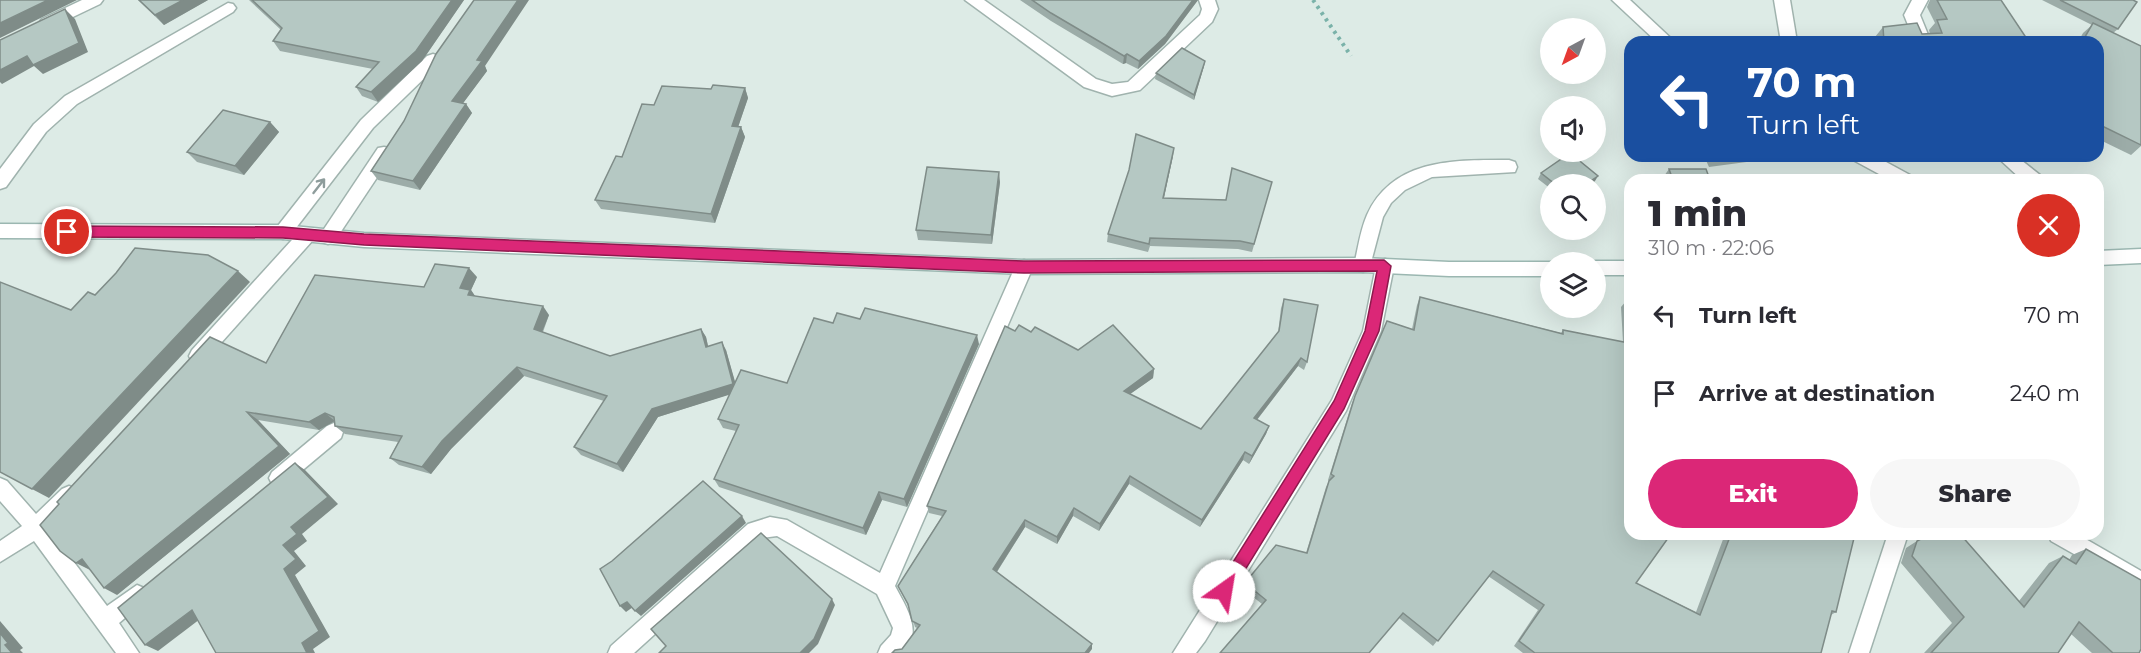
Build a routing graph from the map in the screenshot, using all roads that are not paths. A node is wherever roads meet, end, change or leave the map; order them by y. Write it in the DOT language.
graph roads {
  1 [pos="95,0"];
  2 [pos="973,0"];
  3 [pos="1207,0"];
  4 [pos="1620,0"];
  5 [pos="1782,0"];
  6 [pos="1920,0"];
  7 [pos="228,8"];
  8 [pos="32,31"];
  9 [pos="1660,36"];
  10 [pos="1788,36"];
  11 [pos="1921,36"];
  12 [pos="413,103"];
  13 [pos="391,143"];
  14 [pos="1872,162"];
  15 [pos="2012,162"];
  16 [pos="1509,167"];
  17 [pos="1893,174"];
  18 [pos="2026,174"];
  19 [pos="0,182"];
  20 [pos="0,231"];
  21 [pos="283,232"];
  22 [pos="307,235"];
  23 [pos="328,237"];
  24 [pos="2141,256"];
  25 [pos="2104,258"];
  26 [pos="1363,266"];
  27 [pos="1384,266"];
  28 [pos="1024,267"];
  29 [pos="1540,268"];
  30 [pos="1606,268"];
  31 [pos="1624,268"];
  32 [pos="183,373"];
  33 [pos="334,432"];
  34 [pos="0,486"];
  35 [pos="78,486"];
  36 [pos="261,492"];
  37 [pos="36,528"];
  38 [pos="1896,540"];
  39 [pos="2068,540"];
  40 [pos="0,552"];
  41 [pos="2141,582"];
  42 [pos="152,583"];
  43 [pos="884,586"];
  44 [pos="106,620"];
  45 [pos="129,653"];
  46 [pos="618,653"];
  47 [pos="888,653"];
  48 [pos="1183,653"];
  49 [pos="1859,653"];
  1 -- 8 [label="street"];
  2 -- 3 [label="street"];
  4 -- 9 [label="street"];
  5 -- 10 [label="street"];
  6 -- 11 [label="street"];
  7 -- 19 [label="street"];
  21 -- 12 [label="street, one-way"];
  13 -- 23 [label="street"];
  14 -- 17 [label="street"];
  15 -- 18 [label="street"];
  16 -- 26 [label="street"];
  20 -- 21 [label="street"];
  21 -- 22 [label="street"];
  22 -- 23 [label="street"];
  22 -- 32 [label="street"];
  23 -- 28 [label="street"];
  24 -- 25 [label="street"];
  26 -- 27 [label="street"];
  26 -- 28 [label="street"];
  27 -- 29 [label="street"];
  27 -- 48 [label="street"];
  28 -- 43 [label="street"];
  30 -- 31 [label="street"];
  33 -- 36 [label="street"];
  34 -- 37 [label="street"];
  35 -- 37 [label="street"];
  37 -- 40 [label="street"];
  37 -- 44 [label="street"];
  38 -- 49 [label="street"];
  39 -- 41 [label="street"];
  42 -- 44 [label="street"];
  43 -- 46 [label="street"];
  43 -- 47 [label="street"];
  44 -- 45 [label="street"];
}
